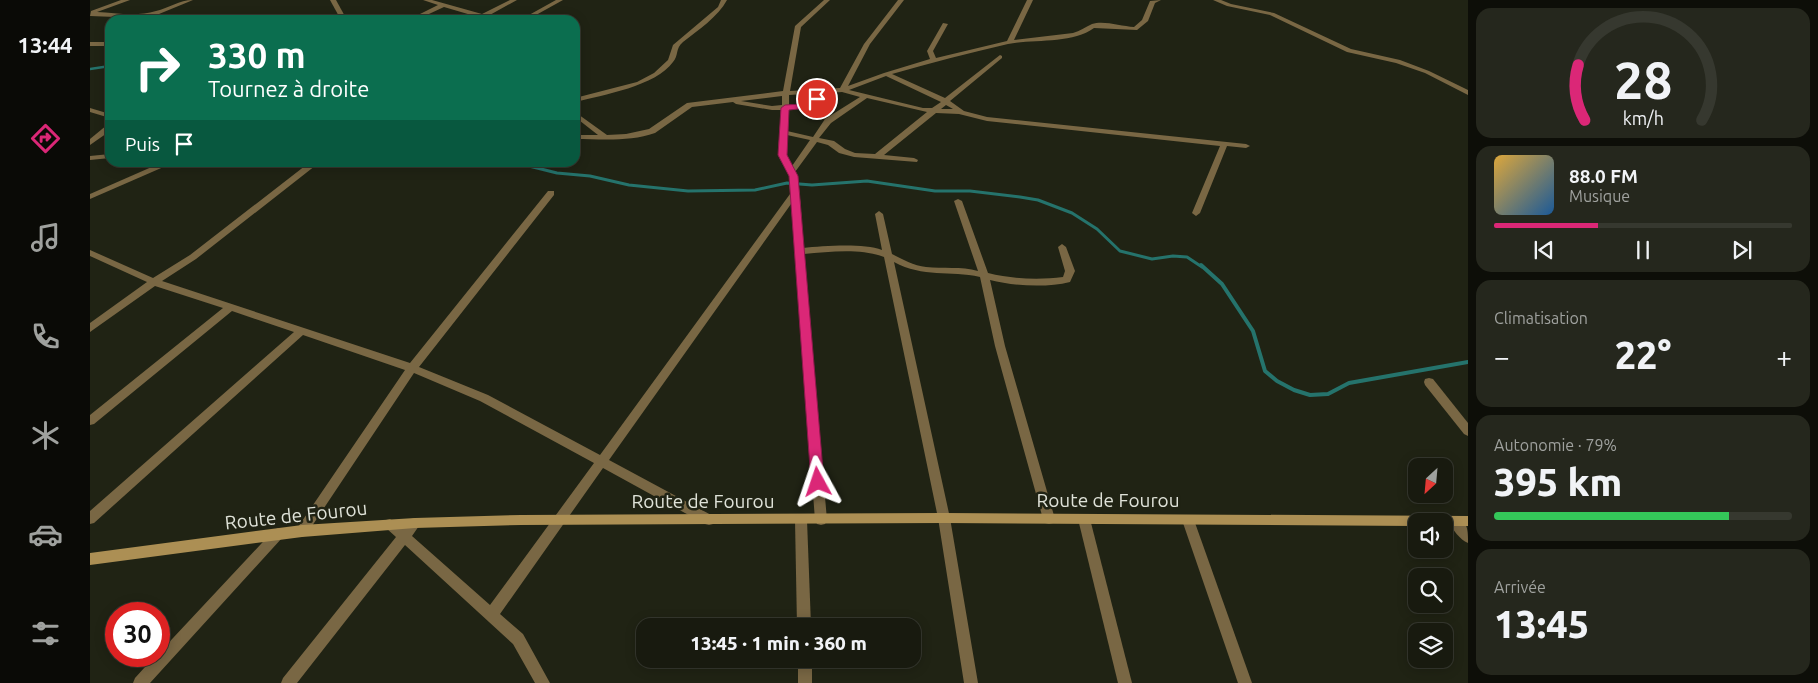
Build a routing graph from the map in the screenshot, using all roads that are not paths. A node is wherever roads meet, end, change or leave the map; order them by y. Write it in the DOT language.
graph roads {
  1 [pos="127,0"];
  2 [pos="190,0"];
  3 [pos="333,0"];
  4 [pos="426,0"];
  5 [pos="514,0"];
  6 [pos="560,0"];
  7 [pos="724,0"];
  8 [pos="827,0"];
  9 [pos="901,0"];
  10 [pos="1030,0"];
  11 [pos="1158,0"];
  12 [pos="1216,0"];
  13 [pos="442,5"];
  14 [pos="90,14"];
  15 [pos="116,15"];
  16 [pos="146,15"];
  17 [pos="341,15"];
  18 [pos="421,15"];
  19 [pos="479,15"];
  20 [pos="485,15"];
  21 [pos="532,15"];
  22 [pos="946,24"];
  23 [pos="1010,42"];
  24 [pos="90,44"];
  25 [pos="105,44"];
  26 [pos="1000,57"];
  27 [pos="934,60"];
  28 [pos="886,74"];
  29 [pos="842,90"];
  30 [pos="827,91"];
  31 [pos="786,93"];
  32 [pos="1468,93"];
  33 [pos="866,96"];
  34 [pos="580,99"];
  35 [pos="729,100"];
  36 [pos="947,102"];
  37 [pos="785,108"];
  38 [pos="90,110"];
  39 [pos="936,110"];
  40 [pos="962,113"];
  41 [pos="105,114"];
  42 [pos="580,118"];
  43 [pos="105,131"];
  44 [pos="784,132"];
  45 [pos="580,137"];
  46 [pos="605,137"];
  47 [pos="815,138"];
  48 [pos="90,143"];
  49 [pos="1224,144"];
  50 [pos="1246,146"];
  51 [pos="105,156"];
  52 [pos="877,157"];
  53 [pos="90,158"];
  54 [pos="914,160"];
  55 [pos="159,167"];
  56 [pos="310,167"];
  57 [pos="793,183"];
  58 [pos="551,193"];
  59 [pos="90,197"];
  60 [pos="958,201"];
  61 [pos="1196,213"];
  62 [pos="879,214"];
  63 [pos="1062,247"];
  64 [pos="799,251"];
  65 [pos="90,253"];
  66 [pos="887,255"];
  67 [pos="984,275"];
  68 [pos="154,282"];
  69 [pos="231,308"];
  70 [pos="90,328"];
  71 [pos="302,331"];
  72 [pos="412,368"];
  73 [pos="1429,382"];
  74 [pos="90,421"];
  75 [pos="1468,431"];
  76 [pos="601,462"];
  77 [pos="944,518"];
  78 [pos="90,519"];
  79 [pos="1049,519"];
  80 [pos="1084,519"];
  81 [pos="560,520"];
  82 [pos="709,520"];
  83 [pos="801,520"];
  84 [pos="821,520"];
  85 [pos="1188,520"];
  86 [pos="1462,521"];
  87 [pos="415,523"];
  88 [pos="390,524"];
  89 [pos="302,531"];
  90 [pos="278,534"];
  91 [pos="404,537"];
  92 [pos="1468,537"];
  93 [pos="90,559"];
  94 [pos="491,615"];
  95 [pos="804,618"];
  96 [pos="805,668"];
  97 [pos="140,683"];
  98 [pos="288,683"];
  99 [pos="543,683"];
  100 [pos="805,683"];
  101 [pos="971,683"];
  102 [pos="1126,683"];
  103 [pos="1245,683"];
  1 -- 14 [label="street"];
  2 -- 16 [label="street"];
  3 -- 17 [label="street"];
  4 -- 13 [label="street"];
  5 -- 20 [label="street"];
  6 -- 21 [label="street"];
  7 -- 34 [label="street"];
  8 -- 31 [label="street"];
  9 -- 29 [label="street"];
  10 -- 23 [label="street"];
  11 -- 23 [label="street"];
  12 -- 32 [label="street"];
  13 -- 18 [label="street"];
  13 -- 19 [label="street"];
  14 -- 15 [label="street"];
  22 -- 27 [label="street"];
  23 -- 27 [label="street"];
  24 -- 25 [label="street"];
  26 -- 36 [label="street"];
  27 -- 28 [label="street"];
  28 -- 29 [label="street"];
  28 -- 36 [label="street"];
  29 -- 30 [label="street"];
  29 -- 33 [label="street"];
  30 -- 31 [label="street"];
  30 -- 37 [label="street"];
  31 -- 35 [label="street"];
  31 -- 37 [label="street"];
  33 -- 39 [label="street"];
  33 -- 47 [label="street"];
  35 -- 37 [label="street"];
  35 -- 46 [label="street"];
  36 -- 39 [label="street"];
  36 -- 40 [label="street"];
  37 -- 44 [label="street"];
  38 -- 41 [label="street"];
  39 -- 40 [label="street"];
  39 -- 52 [label="street"];
  40 -- 49 [label="street"];
  42 -- 46 [label="street"];
  43 -- 48 [label="street"];
  44 -- 47 [label="street"];
  44 -- 57 [label="street"];
  45 -- 46 [label="street"];
  47 -- 52 [label="street"];
  47 -- 57 [label="street"];
  49 -- 50 [label="street"];
  49 -- 61 [label="street"];
  51 -- 53 [label="street"];
  52 -- 54 [label="street"];
  55 -- 59 [label="street"];
  56 -- 68 [label="street"];
  57 -- 64 [label="street"];
  57 -- 76 [label="street"];
  58 -- 72 [label="street"];
  60 -- 67 [label="street"];
  62 -- 66 [label="street"];
  63 -- 67 [label="street"];
  64 -- 66 [label="street"];
  64 -- 84 [label="street"];
  65 -- 68 [label="street"];
  66 -- 67 [label="street"];
  66 -- 77 [label="street"];
  67 -- 79 [label="street"];
  68 -- 69 [label="street"];
  68 -- 70 [label="street"];
  69 -- 71 [label="street"];
  69 -- 74 [label="street"];
  71 -- 72 [label="street"];
  71 -- 78 [label="street"];
  72 -- 76 [label="street"];
  72 -- 89 [label="street"];
  73 -- 75 [label="street"];
  76 -- 81 [label="street"];
  76 -- 82 [label="street"];
  77 -- 79 [label="main road, Route de Fourou"];
  77 -- 84 [label="main road, Route de Fourou"];
  77 -- 101 [label="street"];
  79 -- 80 [label="main road, Route de Fourou"];
  80 -- 85 [label="main road, Route de Fourou"];
  80 -- 102 [label="street"];
  81 -- 82 [label="main road, Route de Fourou"];
  81 -- 87 [label="main road, Route de Fourou"];
  81 -- 94 [label="street"];
  82 -- 83 [label="main road, Route de Fourou"];
  83 -- 84 [label="main road, Route de Fourou"];
  83 -- 95 [label="street"];
  85 -- 86 [label="main road, Route de Fourou"];
  85 -- 103 [label="street"];
  86 -- 92 [label="street"];
  87 -- 88 [label="main road, Route de Fourou"];
  87 -- 91 [label="street"];
  88 -- 89 [label="main road, Route de Fourou"];
  88 -- 91 [label="street"];
  89 -- 90 [label="main road, Route de Fourou"];
  90 -- 93 [label="main road, Route de Fourou"];
  90 -- 97 [label="street"];
  91 -- 94 [label="street"];
  91 -- 98 [label="street"];
  94 -- 99 [label="street"];
  96 -- 100 [label="street"];
}
